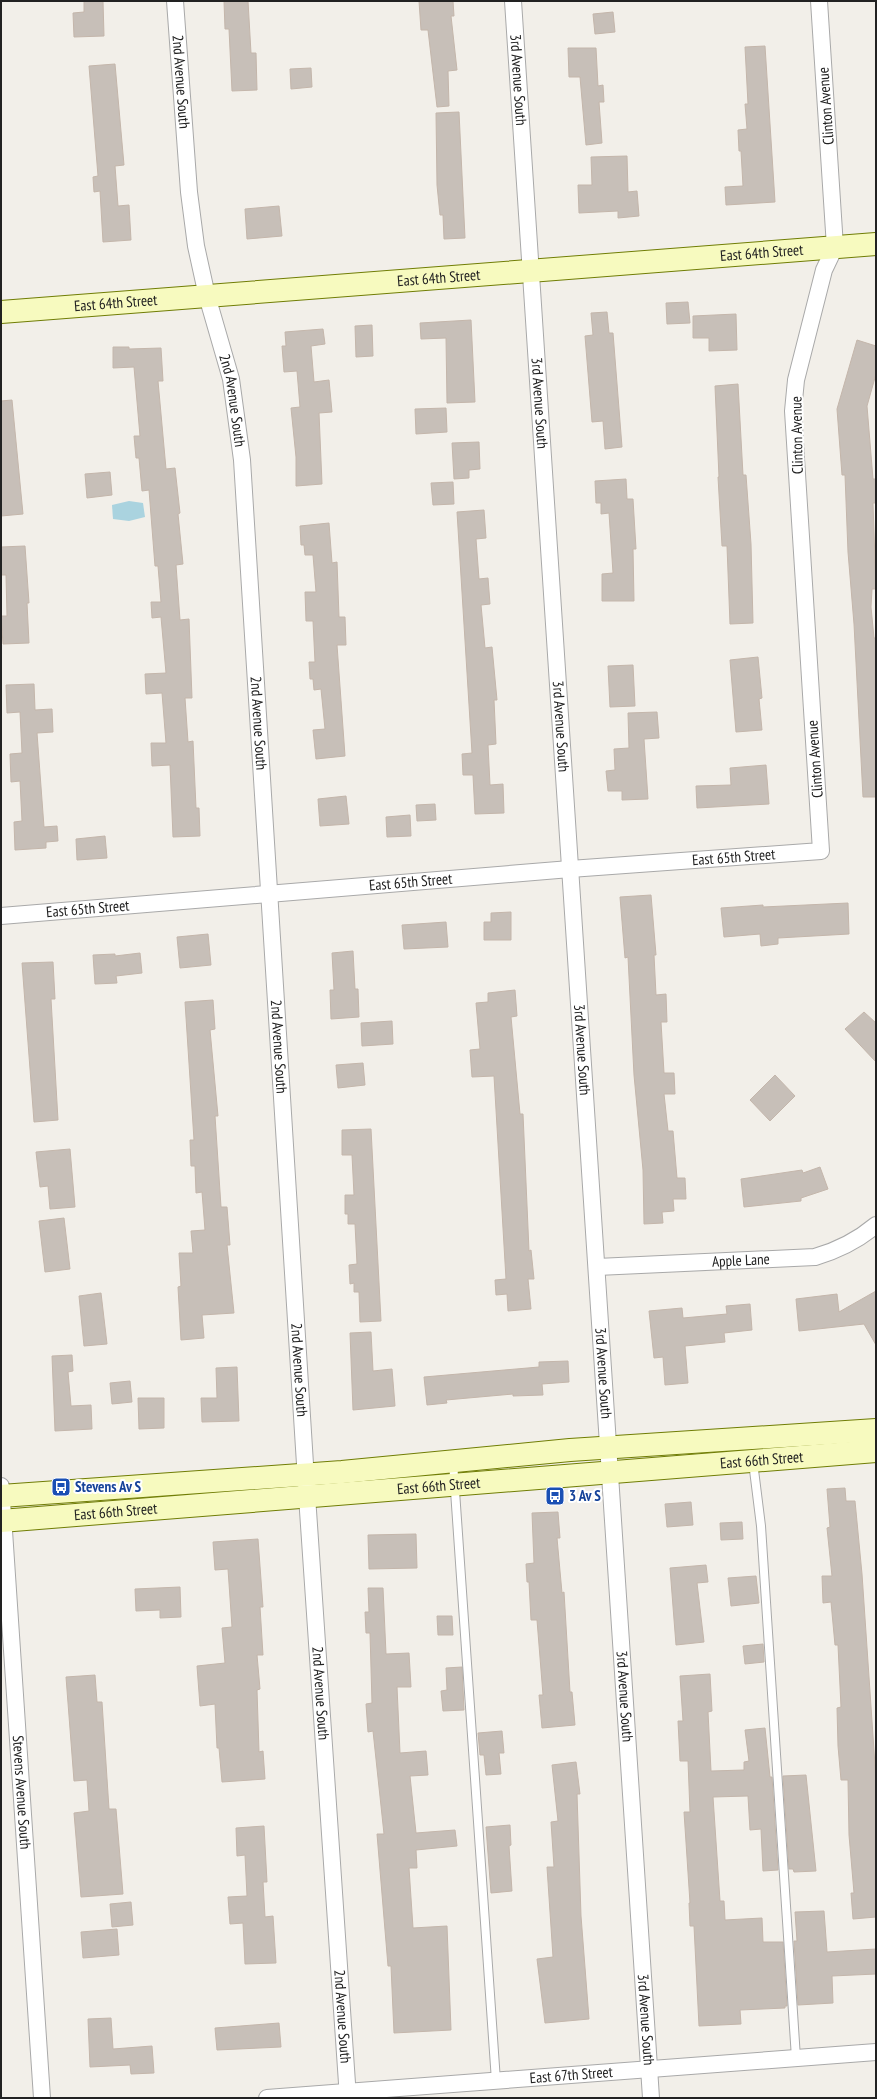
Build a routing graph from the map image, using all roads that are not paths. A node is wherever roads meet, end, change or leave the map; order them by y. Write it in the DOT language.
graph roads {
  1 [pos="175,1"];
  2 [pos="513,1"];
  3 [pos="819,1"];
  4 [pos="876,244"];
  5 [pos="835,247"];
  6 [pos="532,270"];
  7 [pos="207,296"];
  8 [pos="1,312"];
  9 [pos="821,851"];
  10 [pos="570,868"];
  11 [pos="269,894"];
  12 [pos="1,916"];
  13 [pos="876,1225"];
  14 [pos="597,1267"];
  15 [pos="876,1430"];
  16 [pos="608,1448"];
  17 [pos="876,1451"];
  18 [pos="453,1461"];
  19 [pos="753,1462"];
  20 [pos="306,1473"];
  21 [pos="610,1473"];
  22 [pos="454,1485"];
  23 [pos="1,1492"];
  24 [pos="307,1496"];
  25 [pos="3,1520"];
  26 [pos="876,2052"];
  27 [pos="796,2058"];
  28 [pos="649,2069"];
  29 [pos="496,2081"];
  30 [pos="348,2095"];
  31 [pos="42,2098"];
  32 [pos="267,2098"];
  33 [pos="651,2098"];
  1 -- 7 [label="street, 2nd Avenue South"];
  2 -- 6 [label="street, 3rd Avenue South"];
  3 -- 5 [label="street, Clinton Avenue"];
  4 -- 5 [label="main road, East 64th Street"];
  5 -- 6 [label="main road, East 64th Street"];
  5 -- 9 [label="street, Clinton Avenue"];
  6 -- 7 [label="main road, East 64th Street"];
  6 -- 10 [label="street, 3rd Avenue South"];
  7 -- 8 [label="main road, East 64th Street"];
  7 -- 11 [label="street, 2nd Avenue South"];
  9 -- 10 [label="street, East 65th Street"];
  10 -- 11 [label="street, East 65th Street"];
  10 -- 14 [label="street, 3rd Avenue South"];
  11 -- 12 [label="street, East 65th Street"];
  11 -- 20 [label="street, 2nd Avenue South"];
  13 -- 14 [label="street, Apple Lane"];
  14 -- 16 [label="street, 3rd Avenue South"];
  15 -- 16 [label="main road, East 66th Street"];
  16 -- 18 [label="main road, East 66th Street"];
  16 -- 21 [label="street, 3rd Avenue South"];
  17 -- 19 [label="main road, East 66th Street"];
  18 -- 20 [label="main road, East 66th Street"];
  18 -- 22 [label="lane"];
  19 -- 21 [label="main road, East 66th Street"];
  19 -- 27 [label="lane"];
  20 -- 23 [label="main road, East 66th Street"];
  20 -- 24 [label="street, 2nd Avenue South"];
  21 -- 22 [label="main road, East 66th Street"];
  21 -- 28 [label="street, 3rd Avenue South"];
  22 -- 24 [label="main road, East 66th Street"];
  22 -- 29 [label="lane"];
  23 -- 25 [label="street, Stevens Avenue South"];
  24 -- 25 [label="main road, East 66th Street"];
  24 -- 30 [label="street, 2nd Avenue South"];
  25 -- 31 [label="street, Stevens Avenue South"];
  26 -- 27 [label="street, East 67th Street"];
  27 -- 28 [label="street, East 67th Street"];
  28 -- 29 [label="street, East 67th Street"];
  28 -- 33 [label="street, 3rd Avenue South"];
  29 -- 30 [label="street, East 67th Street"];
  30 -- 32 [label="street, East 67th Street"];
}
